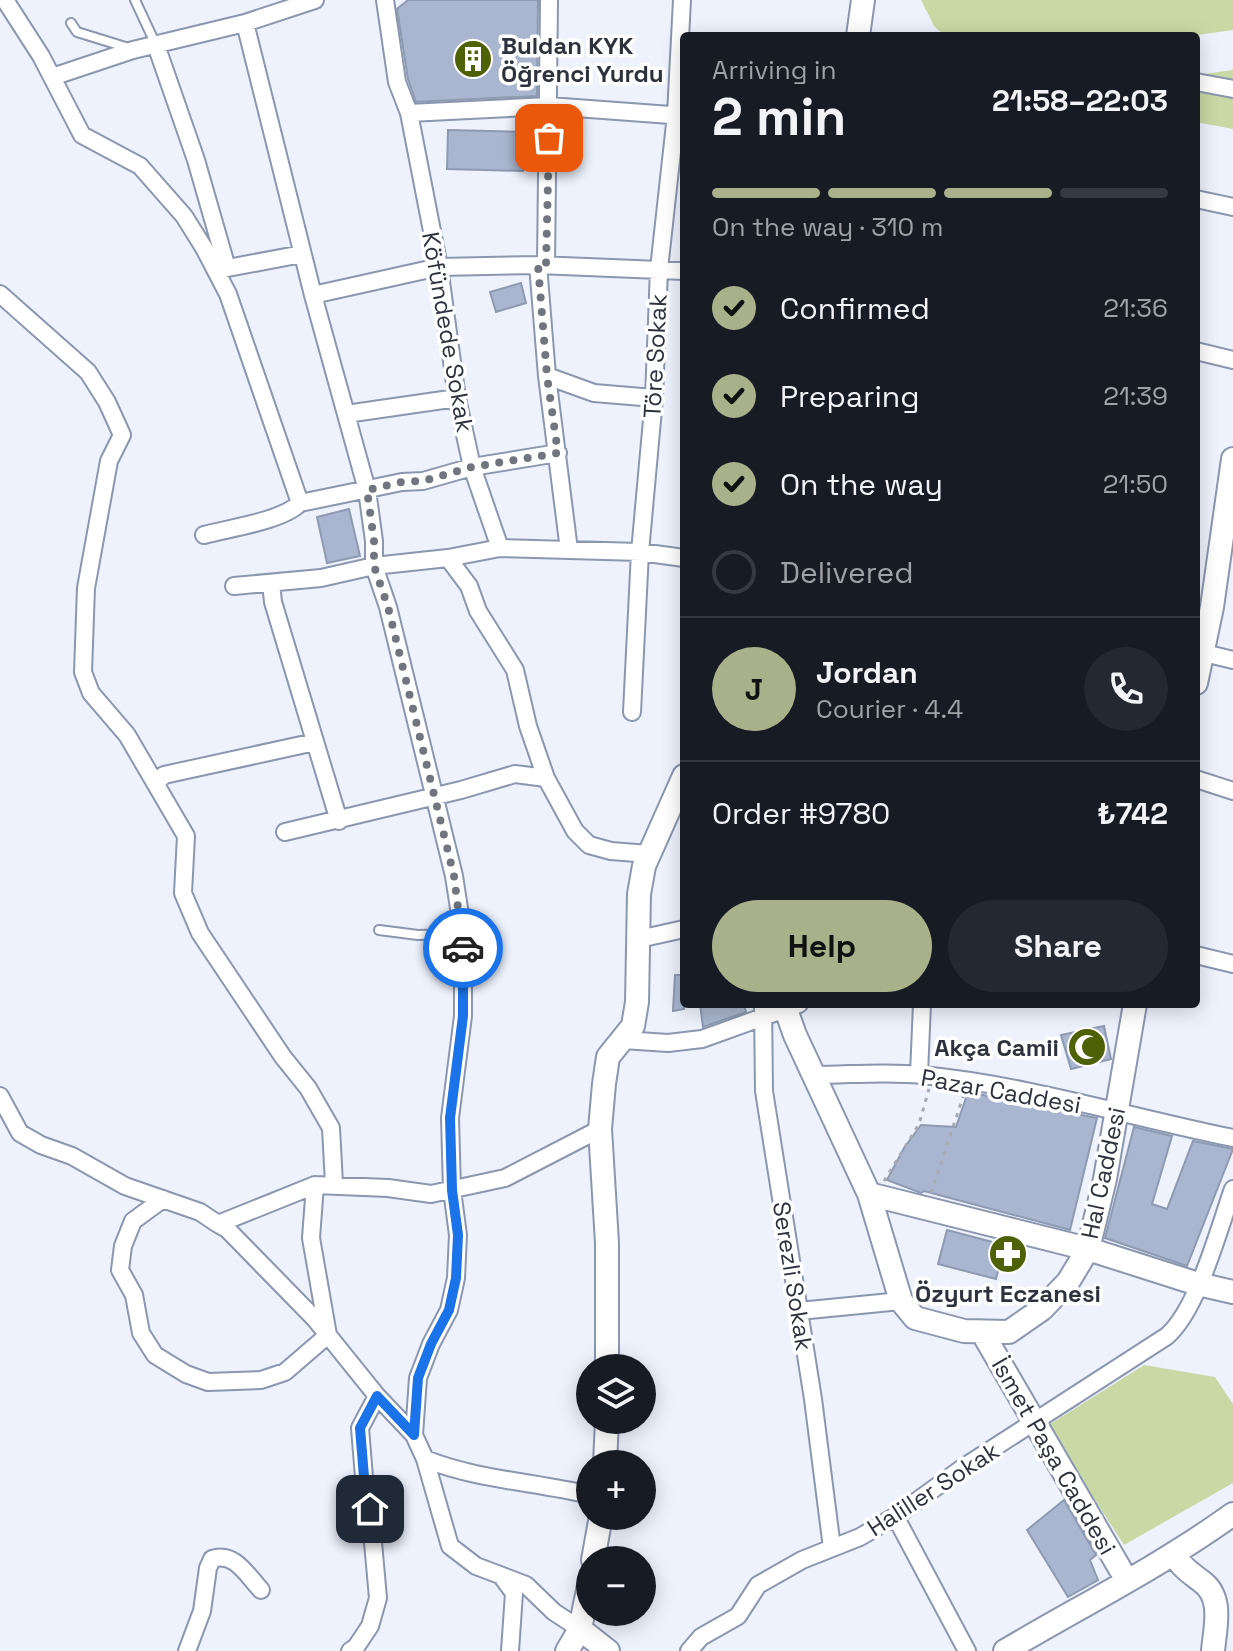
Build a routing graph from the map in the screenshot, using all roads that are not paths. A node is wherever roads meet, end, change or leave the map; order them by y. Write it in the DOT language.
graph roads {
  1 [pos="5,0"];
  2 [pos="135,0"];
  3 [pos="315,0"];
  4 [pos="385,0"];
  5 [pos="549,0"];
  6 [pos="682,0"];
  7 [pos="863,0"];
  8 [pos="71,23"];
  9 [pos="245,23"];
  10 [pos="681,32"];
  11 [pos="859,32"];
  12 [pos="156,45"];
  13 [pos="133,50"];
  14 [pos="52,77"];
  15 [pos="1200,82"];
  16 [pos="1233,89"];
  17 [pos="549,106"];
  18 [pos="409,113"];
  19 [pos="680,115"];
  20 [pos="1200,200"];
  21 [pos="1233,207"];
  22 [pos="302,254"];
  23 [pos="542,265"];
  24 [pos="439,267"];
  25 [pos="221,269"];
  26 [pos="659,269"];
  27 [pos="680,271"];
  28 [pos="0,294"];
  29 [pos="313,295"];
  30 [pos="1200,352"];
  31 [pos="1233,360"];
  32 [pos="547,376"];
  33 [pos="457,398"];
  34 [pos="654,398"];
  35 [pos="346,414"];
  36 [pos="558,453"];
  37 [pos="1233,459"];
  38 [pos="472,467"];
  39 [pos="367,490"];
  40 [pos="300,503"];
  41 [pos="204,535"];
  42 [pos="500,548"];
  43 [pos="569,550"];
  44 [pos="640,552"];
  45 [pos="680,557"];
  46 [pos="448,558"];
  47 [pos="374,566"];
  48 [pos="271,583"];
  49 [pos="234,586"];
  50 [pos="1200,649"];
  51 [pos="1200,652"];
  52 [pos="1233,660"];
  53 [pos="632,712"];
  54 [pos="315,742"];
  55 [pos="546,778"];
  56 [pos="1200,780"];
  57 [pos="156,783"];
  58 [pos="680,785"];
  59 [pos="1233,791"];
  60 [pos="434,797"];
  61 [pos="339,821"];
  62 [pos="285,832"];
  63 [pos="649,854"];
  64 [pos="379,930"];
  65 [pos="680,930"];
  66 [pos="463,934"];
  67 [pos="639,939"];
  68 [pos="1200,956"];
  69 [pos="1233,964"];
  70 [pos="791,1008"];
  71 [pos="922,1008"];
  72 [pos="1134,1008"];
  73 [pos="763,1010"];
  74 [pos="623,1040"];
  75 [pos="813,1075"];
  76 [pos="926,1075"];
  77 [pos="0,1096"];
  78 [pos="1117,1113"];
  79 [pos="600,1129"];
  80 [pos="1233,1138"];
  81 [pos="334,1184"];
  82 [pos="315,1185"];
  83 [pos="1233,1189"];
  84 [pos="452,1190"];
  85 [pos="875,1195"];
  86 [pos="163,1199"];
  87 [pos="218,1224"];
  88 [pos="1088,1249"];
  89 [pos="1198,1284"];
  90 [pos="1233,1292"];
  91 [pos="901,1301"];
  92 [pos="799,1311"];
  93 [pos="982,1332"];
  94 [pos="328,1335"];
  95 [pos="607,1354"];
  96 [pos="377,1396"];
  97 [pos="1035,1423"];
  98 [pos="414,1435"];
  99 [pos="425,1459"];
  100 [pos="576,1491"];
  101 [pos="1233,1514"];
  102 [pos="895,1516"];
  103 [pos="832,1548"];
  104 [pos="1174,1555"];
  105 [pos="501,1575"];
  106 [pos="1126,1579"];
  107 [pos="261,1590"];
  108 [pos="1225,1606"];
  109 [pos="581,1626"];
  110 [pos="580,1629"];
  111 [pos="356,1645"];
  112 [pos="187,1651"];
  113 [pos="374,1651"];
  114 [pos="510,1651"];
  115 [pos="567,1651"];
  116 [pos="608,1651"];
  117 [pos="689,1651"];
  118 [pos="967,1651"];
  119 [pos="1005,1651"];
  120 [pos="1213,1651"];
  1 -- 14 [label="street"];
  2 -- 12 [label="lane"];
  3 -- 9 [label="street"];
  4 -- 18 [label="street, Köfündede Sokak"];
  5 -- 17 [label="street"];
  6 -- 10 [label="street, Töre Sokak"];
  7 -- 11 [label="street"];
  8 -- 13 [label="lane"];
  9 -- 12 [label="street"];
  9 -- 22 [label="street"];
  12 -- 13 [label="street"];
  12 -- 25 [label="street"];
  13 -- 14 [label="street"];
  14 -- 25 [label="street"];
  15 -- 16 [label="street"];
  17 -- 18 [label="street"];
  17 -- 19 [label="street"];
  17 -- 23 [label="street"];
  18 -- 24 [label="street, Köfündede Sokak"];
  19 -- 26 [label="street, Töre Sokak"];
  20 -- 21 [label="street"];
  22 -- 25 [label="street"];
  22 -- 29 [label="street"];
  23 -- 24 [label="street"];
  23 -- 26 [label="street"];
  23 -- 32 [label="street"];
  24 -- 29 [label="street"];
  24 -- 33 [label="street, Köfündede Sokak"];
  25 -- 40 [label="street"];
  26 -- 27 [label="street"];
  26 -- 34 [label="street, Töre Sokak"];
  28 -- 57 [label="street"];
  29 -- 35 [label="street"];
  30 -- 31 [label="street"];
  32 -- 34 [label="street"];
  32 -- 36 [label="street"];
  33 -- 35 [label="street"];
  33 -- 38 [label="street, Köfündede Sokak"];
  34 -- 44 [label="street, Töre Sokak"];
  35 -- 39 [label="street"];
  36 -- 38 [label="street"];
  36 -- 43 [label="street"];
  37 -- 50 [label="street"];
  38 -- 39 [label="street"];
  38 -- 42 [label="street, Köfündede Sokak"];
  39 -- 40 [label="street"];
  39 -- 47 [label="street"];
  40 -- 41 [label="street"];
  42 -- 43 [label="street"];
  42 -- 46 [label="street"];
  43 -- 44 [label="street"];
  44 -- 45 [label="street"];
  44 -- 53 [label="street, Töre Sokak"];
  46 -- 47 [label="street"];
  46 -- 55 [label="street"];
  47 -- 48 [label="street"];
  47 -- 60 [label="street"];
  48 -- 49 [label="street"];
  48 -- 54 [label="street"];
  51 -- 52 [label="street"];
  54 -- 57 [label="street"];
  54 -- 61 [label="street"];
  55 -- 60 [label="street"];
  55 -- 63 [label="street"];
  56 -- 59 [label="street"];
  57 -- 81 [label="street"];
  58 -- 63 [label="street"];
  60 -- 61 [label="street"];
  60 -- 66 [label="street"];
  61 -- 62 [label="street"];
  63 -- 67 [label="street"];
  64 -- 66 [label="lane"];
  65 -- 67 [label="street"];
  66 -- 84 [label="street"];
  67 -- 74 [label="street"];
  68 -- 69 [label="street"];
  70 -- 75 [label="street"];
  71 -- 76 [label="street"];
  72 -- 78 [label="street, Hal Caddesi"];
  73 -- 74 [label="street"];
  73 -- 92 [label="street, Serezli Sokak"];
  74 -- 79 [label="street"];
  75 -- 76 [label="street, Pazar Caddesi"];
  75 -- 85 [label="street"];
  76 -- 78 [label="street, Pazar Caddesi"];
  77 -- 86 [label="street"];
  78 -- 80 [label="street, Pazar Caddesi"];
  78 -- 88 [label="street, Hal Caddesi"];
  79 -- 84 [label="street"];
  79 -- 95 [label="street"];
  81 -- 82 [label="street"];
  81 -- 84 [label="street"];
  82 -- 87 [label="street"];
  82 -- 94 [label="street"];
  83 -- 89 [label="street, Haliller Sokak"];
  84 -- 98 [label="street"];
  85 -- 88 [label="street"];
  85 -- 91 [label="street"];
  86 -- 87 [label="street"];
  86 -- 94 [label="street"];
  87 -- 94 [label="street"];
  88 -- 89 [label="street"];
  88 -- 93 [label="street, Hal Caddesi"];
  89 -- 90 [label="street"];
  89 -- 97 [label="street, Haliller Sokak"];
  91 -- 92 [label="street"];
  91 -- 93 [label="street"];
  92 -- 103 [label="street, Serezli Sokak"];
  93 -- 97 [label="street, İsmet Paşa Caddesi"];
  94 -- 96 [label="street"];
  96 -- 98 [label="street"];
  96 -- 111 [label="street"];
  97 -- 102 [label="street, Haliller Sokak"];
  97 -- 106 [label="street, İsmet Paşa Caddesi"];
  98 -- 99 [label="street"];
  99 -- 100 [label="street"];
  99 -- 105 [label="street"];
  101 -- 104 [label="street"];
  102 -- 103 [label="street, Haliller Sokak"];
  102 -- 118 [label="street"];
  103 -- 117 [label="street, Haliller Sokak"];
  104 -- 106 [label="street"];
  104 -- 108 [label="street"];
  105 -- 110 [label="street"];
  105 -- 114 [label="street"];
  106 -- 119 [label="street"];
  107 -- 112 [label="street"];
  108 -- 120 [label="street"];
  109 -- 110 [label="street"];
  110 -- 115 [label="street"];
  110 -- 116 [label="street"];
  111 -- 113 [label="street"];
}
